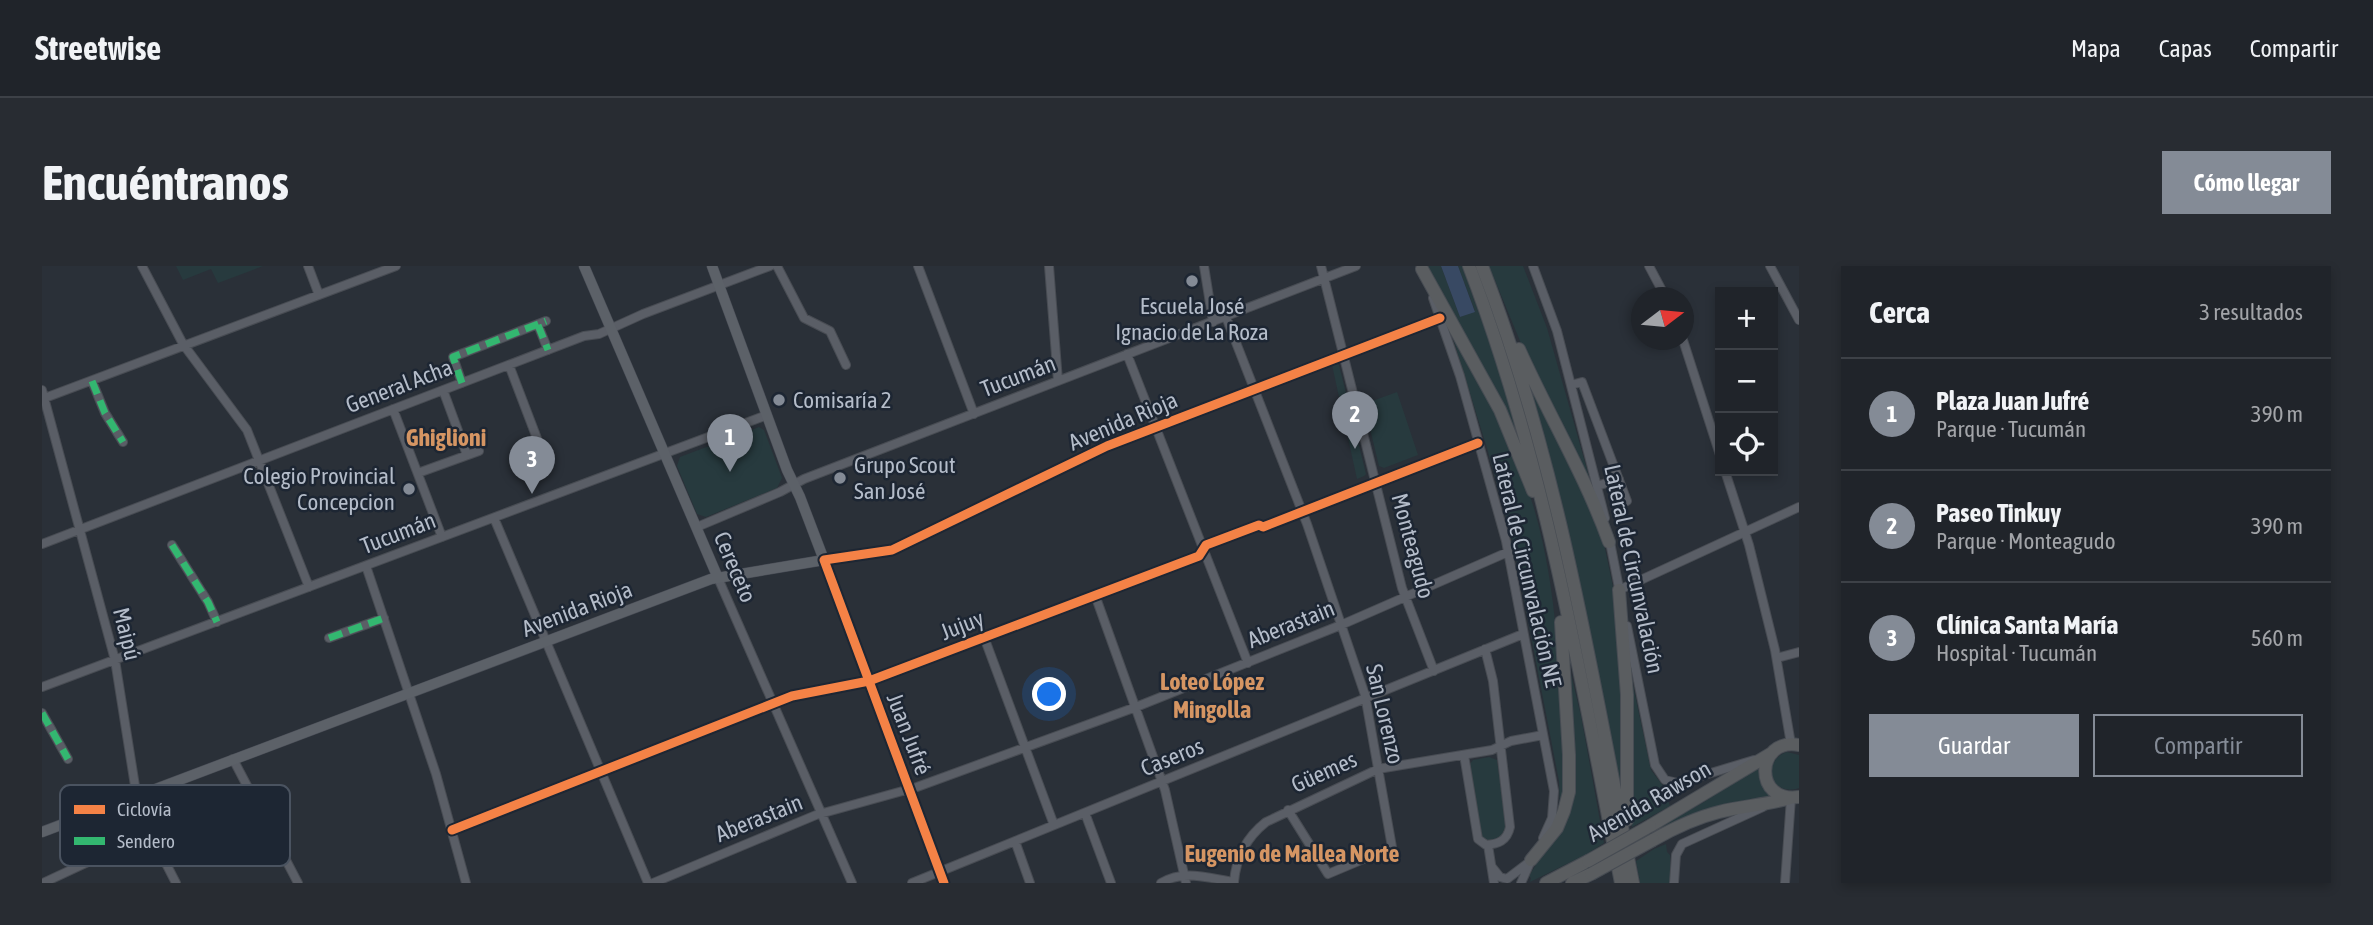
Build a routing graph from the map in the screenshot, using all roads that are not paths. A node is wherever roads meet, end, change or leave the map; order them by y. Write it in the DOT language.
graph roads {
  1 [pos="142,266"];
  2 [pos="308,266"];
  3 [pos="396,266"];
  4 [pos="584,266"];
  5 [pos="712,266"];
  6 [pos="770,266"];
  7 [pos="778,266"];
  8 [pos="918,266"];
  9 [pos="1049,266"];
  10 [pos="1204,266"];
  11 [pos="1321,266"];
  12 [pos="1356,266"];
  13 [pos="1469,266"];
  14 [pos="1532,266"];
  15 [pos="1770,266"];
  16 [pos="1653,267"];
  17 [pos="1422,268"];
  18 [pos="1483,268"];
  19 [pos="1325,278"];
  20 [pos="720,285"];
  21 [pos="1661,287"];
  22 [pos="319,295"];
  23 [pos="1226,317"];
  24 [pos="1440,318"];
  25 [pos="1799,320"];
  26 [pos="1213,322"];
  27 [pos="611,329"];
  28 [pos="184,346"];
  29 [pos="548,350"];
  30 [pos="1686,350"];
  31 [pos="1127,354"];
  32 [pos="1344,354"];
  33 [pos="509,365"];
  34 [pos="846,365"];
  35 [pos="92,381"];
  36 [pos="1058,381"];
  37 [pos="462,383"];
  38 [pos="1571,385"];
  39 [pos="1254,388"];
  40 [pos="443,390"];
  41 [pos="43,396"];
  42 [pos="1588,397"];
  43 [pos="1575,400"];
  44 [pos="394,409"];
  45 [pos="974,414"];
  46 [pos="767,415"];
  47 [pos="1155,426"];
  48 [pos="1715,439"];
  49 [pos="538,441"];
  50 [pos="123,442"];
  51 [pos="1478,443"];
  52 [pos="479,451"];
  53 [pos="664,453"];
  54 [pos="467,455"];
  55 [pos="260,459"];
  56 [pos="418,474"];
  57 [pos="1727,476"];
  58 [pos="1619,479"];
  59 [pos="1376,483"];
  60 [pos="794,485"];
  61 [pos="1597,486"];
  62 [pos="1627,501"];
  63 [pos="1799,507"];
  64 [pos="1303,512"];
  65 [pos="494,517"];
  66 [pos="697,527"];
  67 [pos="79,530"];
  68 [pos="1745,532"];
  69 [pos="442,537"];
  70 [pos="1609,542"];
  71 [pos="42,544"];
  72 [pos="1552,544"];
  73 [pos="172,545"];
  74 [pos="1203,549"];
  75 [pos="1508,552"];
  76 [pos="824,560"];
  77 [pos="366,566"];
  78 [pos="1557,569"];
  79 [pos="718,578"];
  80 [pos="309,587"];
  81 [pos="1619,590"];
  82 [pos="1095,595"];
  83 [pos="1405,596"];
  84 [pos="384,618"];
  85 [pos="217,622"];
  86 [pos="1341,625"];
  87 [pos="1523,634"];
  88 [pos="984,637"];
  89 [pos="330,638"];
  90 [pos="546,642"];
  91 [pos="1485,649"];
  92 [pos="1799,652"];
  93 [pos="1777,658"];
  94 [pos="115,660"];
  95 [pos="1248,663"];
  96 [pos="1434,671"];
  97 [pos="869,681"];
  98 [pos="42,687"];
  99 [pos="409,692"];
  100 [pos="1366,699"];
  101 [pos="775,703"];
  102 [pos="1136,707"];
  103 [pos="42,713"];
  104 [pos="1543,735"];
  105 [pos="1795,745"];
  106 [pos="1500,746"];
  107 [pos="1025,747"];
  108 [pos="1464,755"];
  109 [pos="1768,755"];
  110 [pos="68,759"];
  111 [pos="233,759"];
  112 [pos="1378,769"];
  113 [pos="601,773"];
  114 [pos="1162,782"];
  115 [pos="134,785"];
  116 [pos="165,785"];
  117 [pos="247,785"];
  118 [pos="909,790"];
  119 [pos="1793,797"];
  120 [pos="1771,803"];
  121 [pos="1288,810"];
  122 [pos="822,813"];
  123 [pos="1084,813"];
  124 [pos="60,825"];
  125 [pos="1054,825"];
  126 [pos="452,831"];
  127 [pos="42,832"];
  128 [pos="1015,841"];
  129 [pos="1488,845"];
  130 [pos="1531,860"];
  131 [pos="79,866"];
  132 [pos="167,866"];
  133 [pos="289,866"];
  134 [pos="1492,867"];
  135 [pos="940,871"];
  136 [pos="1591,873"];
  137 [pos="1185,879"];
  138 [pos="1626,882"];
  139 [pos="43,883"];
  140 [pos="176,883"];
  141 [pos="298,883"];
  142 [pos="466,883"];
  143 [pos="650,883"];
  144 [pos="852,883"];
  145 [pos="912,883"];
  146 [pos="944,883"];
  147 [pos="1030,883"];
  148 [pos="1111,883"];
  149 [pos="1161,883"];
  150 [pos="1234,883"];
  151 [pos="1494,883"];
  152 [pos="1521,883"];
  153 [pos="1546,883"];
  154 [pos="1572,883"];
  155 [pos="1674,883"];
  156 [pos="1785,883"];
  1 -- 28 [label="street"];
  2 -- 22 [label="street"];
  3 -- 22 [label="street"];
  4 -- 27 [label="main road, Cereceto"];
  5 -- 20 [label="main road, Juan Jufré"];
  6 -- 20 [label="street, General Acha"];
  7 -- 34 [label="street"];
  8 -- 45 [label="street"];
  9 -- 36 [label="street"];
  10 -- 26 [label="street"];
  11 -- 19 [label="street, Monteagudo"];
  12 -- 19 [label="street, Tucumán"];
  13 -- 72 [label="highway"];
  14 -- 38 [label="street, Lateral de Circunvalación"];
  15 -- 25 [label="street"];
  16 -- 21 [label="street"];
  17 -- 24 [label="street, Lateral de Circunvalación NE"];
  17 -- 72 [label="highway"];
  18 -- 70 [label="highway"];
  18 -- 138 [label="highway"];
  19 -- 23 [label="street, Tucumán"];
  19 -- 32 [label="street, Monteagudo"];
  20 -- 27 [label="street, General Acha"];
  20 -- 46 [label="main road, Juan Jufré"];
  22 -- 28 [label="street"];
  23 -- 26 [label="street, Tucumán"];
  23 -- 39 [label="street, San Lorenzo"];
  24 -- 32 [label="street, Avenida Rioja"];
  24 -- 51 [label="street, Lateral de Circunvalación NE"];
  26 -- 31 [label="street, Tucumán"];
  27 -- 29 [label="street, General Acha"];
  27 -- 53 [label="main road, Cereceto"];
  28 -- 35 [label="street"];
  28 -- 55 [label="street"];
  29 -- 33 [label="street, General Acha"];
  29 -- 37 [label="street"];
  30 -- 48 [label="street"];
  31 -- 36 [label="street, Tucumán"];
  31 -- 47 [label="street"];
  32 -- 39 [label="street, Avenida Rioja"];
  32 -- 59 [label="street, Monteagudo"];
  33 -- 37 [label="street, General Acha"];
  33 -- 49 [label="street"];
  35 -- 41 [label="street"];
  35 -- 50 [label="street"];
  36 -- 45 [label="street, Tucumán"];
  37 -- 40 [label="street, General Acha"];
  38 -- 42 [label="street"];
  38 -- 43 [label="street, Lateral de Circunvalación"];
  39 -- 47 [label="street, Avenida Rioja"];
  39 -- 64 [label="street, San Lorenzo"];
  40 -- 44 [label="street, General Acha"];
  40 -- 54 [label="street"];
  41 -- 67 [label="street, Maipú"];
  42 -- 43 [label="street"];
  42 -- 58 [label="street"];
  43 -- 61 [label="street, Lateral de Circunvalación"];
  44 -- 55 [label="street, General Acha"];
  44 -- 56 [label="street"];
  45 -- 60 [label="street, Tucumán"];
  46 -- 53 [label="street, Tucumán"];
  46 -- 60 [label="main road, Juan Jufré"];
  47 -- 74 [label="street"];
  47 -- 76 [label="street, Avenida Rioja"];
  51 -- 59 [label="street, Jujuy"];
  51 -- 75 [label="street, Lateral de Circunvalación NE"];
  52 -- 54 [label="street"];
  53 -- 65 [label="street, Tucumán"];
  53 -- 66 [label="main road, Cereceto"];
  54 -- 56 [label="street"];
  55 -- 67 [label="street, General Acha"];
  55 -- 80 [label="street"];
  56 -- 69 [label="street"];
  57 -- 68 [label="street"];
  58 -- 61 [label="street"];
  58 -- 62 [label="street"];
  59 -- 64 [label="street, Jujuy"];
  59 -- 83 [label="street, Monteagudo"];
  60 -- 66 [label="street, Tucumán"];
  60 -- 76 [label="main road, Juan Jufré"];
  61 -- 70 [label="street, Lateral de Circunvalación"];
  63 -- 68 [label="street"];
  64 -- 74 [label="street, Jujuy"];
  64 -- 86 [label="street, San Lorenzo"];
  65 -- 69 [label="street, Tucumán"];
  65 -- 90 [label="street"];
  66 -- 79 [label="main road, Cereceto"];
  67 -- 71 [label="street, General Acha"];
  67 -- 94 [label="street, Maipú"];
  68 -- 81 [label="street"];
  68 -- 93 [label="street"];
  69 -- 77 [label="street, Tucumán"];
  70 -- 81 [label="street, Lateral de Circunvalación"];
  72 -- 78 [label="highway"];
  73 -- 85 [label="street"];
  74 -- 82 [label="street, Jujuy"];
  74 -- 95 [label="street"];
  75 -- 83 [label="street, Aberastain"];
  75 -- 87 [label="street, Lateral de Circunvalación NE"];
  76 -- 79 [label="main road, Avenida Rioja"];
  76 -- 97 [label="street, Juan Jufré"];
  77 -- 80 [label="street, Tucumán"];
  77 -- 84 [label="street"];
  78 -- 130 [label="highway"];
  78 -- 138 [label="highway"];
  79 -- 90 [label="main road, Avenida Rioja"];
  79 -- 101 [label="street, Cereceto"];
  80 -- 85 [label="street, Tucumán"];
  81 -- 109 [label="street, Lateral de Circunvalación"];
  81 -- 138 [label="highway"];
  82 -- 88 [label="street, Jujuy"];
  82 -- 102 [label="street"];
  83 -- 86 [label="street, Aberastain"];
  83 -- 96 [label="street, Monteagudo"];
  84 -- 89 [label="street"];
  84 -- 99 [label="street"];
  85 -- 94 [label="street, Tucumán"];
  86 -- 95 [label="street, Aberastain"];
  86 -- 100 [label="street, San Lorenzo"];
  87 -- 91 [label="street, Caseros"];
  87 -- 104 [label="street, Lateral de Circunvalación NE"];
  88 -- 97 [label="street, Jujuy"];
  88 -- 107 [label="street"];
  90 -- 99 [label="main road, Avenida Rioja"];
  90 -- 113 [label="street"];
  91 -- 96 [label="street, Caseros"];
  91 -- 106 [label="street"];
  92 -- 93 [label="street"];
  93 -- 105 [label="street"];
  94 -- 98 [label="street, Tucumán"];
  94 -- 115 [label="street, Maipú"];
  95 -- 102 [label="street, Aberastain"];
  96 -- 100 [label="street, Caseros"];
  97 -- 101 [label="street, Jujuy"];
  97 -- 118 [label="street, Juan Jufré"];
  99 -- 111 [label="main road, Avenida Rioja"];
  99 -- 126 [label="street"];
  100 -- 112 [label="street, San Lorenzo"];
  100 -- 114 [label="street, Caseros"];
  101 -- 113 [label="street, Jujuy"];
  101 -- 122 [label="street, Cereceto"];
  102 -- 107 [label="street, Aberastain"];
  102 -- 114 [label="street"];
  103 -- 110 [label="street"];
  104 -- 106 [label="street, Güemes"];
  104 -- 130 [label="street, Lateral de Circunvalación NE"];
  105 -- 109 [label="highway, Avenida Rawson"];
  106 -- 108 [label="street, Güemes"];
  106 -- 129 [label="street"];
  107 -- 118 [label="street, Aberastain"];
  107 -- 125 [label="street"];
  108 -- 112 [label="street, Güemes"];
  108 -- 129 [label="street"];
  109 -- 119 [label="highway"];
  109 -- 136 [label="highway, Avenida Rawson, bridge"];
  111 -- 116 [label="main road, Avenida Rioja"];
  111 -- 117 [label="street"];
  112 -- 121 [label="street, Güemes"];
  112 -- 121 [label="street, San Lorenzo"];
  113 -- 126 [label="street, Jujuy"];
  113 -- 143 [label="street"];
  114 -- 123 [label="street, Caseros"];
  114 -- 137 [label="street"];
  118 -- 122 [label="street, Aberastain"];
  118 -- 135 [label="street, Juan Jufré"];
  119 -- 120 [label="highway, Avenida Rawson"];
  119 -- 156 [label="street"];
  120 -- 136 [label="highway, Avenida Rawson, bridge"];
  120 -- 155 [label="street"];
  121 -- 150 [label="street, Güemes"];
  122 -- 143 [label="street, Aberastain"];
  122 -- 144 [label="street, Cereceto"];
  123 -- 125 [label="street, Caseros"];
  123 -- 148 [label="street"];
  124 -- 127 [label="main road, Avenida Rioja"];
  125 -- 128 [label="street, Caseros"];
  126 -- 142 [label="street"];
  128 -- 135 [label="street, Caseros"];
  128 -- 147 [label="street"];
  129 -- 134 [label="street"];
  130 -- 134 [label="street"];
  130 -- 152 [label="street, Lateral de Circunvalación NE"];
  131 -- 139 [label="street"];
  132 -- 140 [label="street, Maipú"];
  133 -- 141 [label="street"];
  134 -- 151 [label="street"];
  135 -- 145 [label="street, Caseros"];
  135 -- 146 [label="street, Juan Jufré"];
  136 -- 153 [label="highway, Avenida Rawson"];
  136 -- 154 [label="highway, Avenida Rawson"];
  137 -- 149 [label="street, Güemes"];
  137 -- 150 [label="street, Güemes"];
}
